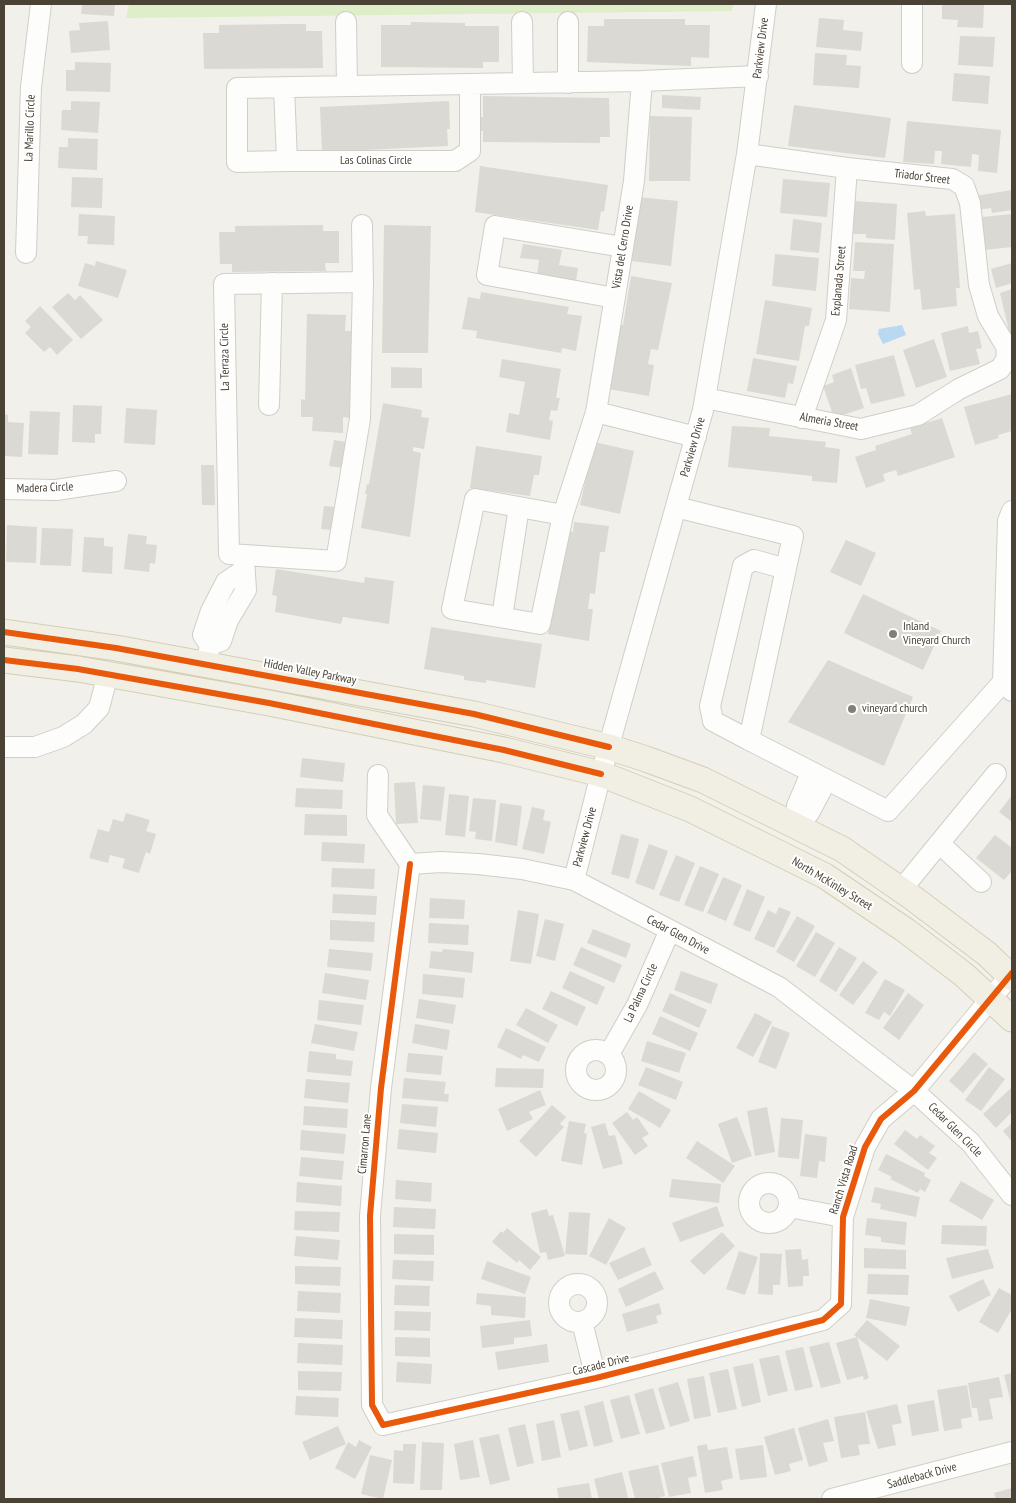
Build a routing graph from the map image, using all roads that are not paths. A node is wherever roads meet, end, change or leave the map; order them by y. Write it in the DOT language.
graph roads {
  1 [pos="41,4"];
  2 [pos="766,4"];
  3 [pos="912,4"];
  4 [pos="346,22"];
  5 [pos="522,22"];
  6 [pos="568,22"];
  7 [pos="912,63"];
  8 [pos="758,76"];
  9 [pos="642,81"];
  10 [pos="568,82"];
  11 [pos="523,83"];
  12 [pos="470,84"];
  13 [pos="347,86"];
  14 [pos="284,87"];
  15 [pos="747,154"];
  16 [pos="287,161"];
  17 [pos="847,168"];
  18 [pos="362,225"];
  19 [pos="623,247"];
  20 [pos="26,253"];
  21 [pos="363,282"];
  22 [pos="272,284"];
  23 [pos="615,298"];
  24 [pos="1000,369"];
  25 [pos="705,398"];
  26 [pos="269,405"];
  27 [pos="596,412"];
  28 [pos="802,418"];
  29 [pos="696,437"];
  30 [pos="116,481"];
  31 [pos="4,489"];
  32 [pos="676,507"];
  33 [pos="519,508"];
  34 [pos="1012,511"];
  35 [pos="563,515"];
  36 [pos="244,563"];
  37 [pos="786,569"];
  38 [pos="219,594"];
  39 [pos="238,602"];
  40 [pos="502,617"];
  41 [pos="4,632"];
  42 [pos="4,647"];
  43 [pos="208,655"];
  44 [pos="4,660"];
  45 [pos="78,669"];
  46 [pos="108,674"];
  47 [pos="1008,687"];
  48 [pos="269,703"];
  49 [pos="749,740"];
  50 [pos="4,747"];
  51 [pos="609,747"];
  52 [pos="601,774"];
  53 [pos="996,774"];
  54 [pos="378,775"];
  55 [pos="819,777"];
  56 [pos="794,826"];
  57 [pos="939,843"];
  58 [pos="410,864"];
  59 [pos="574,880"];
  60 [pos="981,882"];
  61 [pos="900,890"];
  62 [pos="670,930"];
  63 [pos="1011,976"];
  64 [pos="990,997"];
  65 [pos="1012,1019"];
  66 [pos="610,1054"];
  67 [pos="914,1091"];
  68 [pos="1012,1195"];
  69 [pos="789,1207"];
  70 [pos="843,1217"];
  71 [pos="822,1320"];
  72 [pos="582,1322"];
  73 [pos="596,1378"];
  74 [pos="383,1425"];
  75 [pos="1012,1452"];
  76 [pos="832,1499"];
  1 -- 20 [label="street, La Marillo Circle"];
  2 -- 8 [label="street, Parkview Drive"];
  3 -- 7 [label="street"];
  4 -- 13 [label="street"];
  5 -- 11 [label="street"];
  6 -- 10 [label="street"];
  8 -- 9 [label="street"];
  8 -- 15 [label="street, Parkview Drive"];
  9 -- 10 [label="street"];
  9 -- 19 [label="street, Vista del Cerro Drive"];
  10 -- 11 [label="street"];
  11 -- 12 [label="street"];
  12 -- 13 [label="street"];
  12 -- 16 [label="street, Las Colinas Circle"];
  13 -- 14 [label="street"];
  14 -- 16 [label="street"];
  14 -- 16 [label="street"];
  15 -- 17 [label="street, Triador Street"];
  15 -- 25 [label="street, Parkview Drive"];
  17 -- 24 [label="street, Triador Street"];
  17 -- 28 [label="street, Explanada Street"];
  18 -- 21 [label="street"];
  19 -- 23 [label="street, Vista del Cerro Drive"];
  19 -- 23 [label="street"];
  21 -- 22 [label="street, La Terraza Circle"];
  21 -- 36 [label="street"];
  22 -- 26 [label="street"];
  22 -- 36 [label="street, La Terraza Circle"];
  23 -- 27 [label="street, Vista del Cerro Drive"];
  24 -- 28 [label="street, Almeria Street"];
  25 -- 28 [label="street, Almeria Street"];
  25 -- 29 [label="street, Parkview Drive"];
  27 -- 29 [label="street"];
  27 -- 35 [label="street, Vista del Cerro Drive"];
  29 -- 32 [label="street, Parkview Drive"];
  30 -- 31 [label="street, Madera Circle"];
  32 -- 37 [label="street"];
  32 -- 51 [label="street, Parkview Drive"];
  33 -- 35 [label="street"];
  33 -- 40 [label="street"];
  33 -- 40 [label="street"];
  34 -- 47 [label="street"];
  35 -- 40 [label="street, Vista del Cerro Drive"];
  36 -- 38 [label="street"];
  36 -- 39 [label="street"];
  37 -- 49 [label="street"];
  37 -- 49 [label="street"];
  38 -- 39 [label="street"];
  38 -- 43 [label="street"];
  39 -- 43 [label="street"];
  41 -- 43 [label="main road, Hidden Valley Parkway"];
  42 -- 45 [label="main road"];
  43 -- 48 [label="main road"];
  43 -- 51 [label="main road, Hidden Valley Parkway"];
  44 -- 45 [label="main road"];
  45 -- 46 [label="main road"];
  46 -- 48 [label="main road"];
  46 -- 50 [label="street"];
  47 -- 55 [label="street"];
  48 -- 52 [label="main road"];
  49 -- 55 [label="street"];
  51 -- 52 [label="street, Parkview Drive"];
  51 -- 56 [label="main road"];
  52 -- 59 [label="street, Parkview Drive"];
  52 -- 64 [label="main road, North McKinley Street"];
  53 -- 57 [label="street"];
  54 -- 58 [label="street"];
  55 -- 56 [label="street"];
  56 -- 61 [label="main road"];
  57 -- 60 [label="street"];
  57 -- 61 [label="street"];
  58 -- 59 [label="street, Cedar Glen Drive"];
  58 -- 74 [label="street, Cimarron Lane"];
  59 -- 62 [label="street, Cedar Glen Drive"];
  61 -- 63 [label="main road"];
  62 -- 66 [label="street, La Palma Circle"];
  62 -- 67 [label="street, Cedar Glen Drive"];
  63 -- 64 [label="street, Ranch Vista Road"];
  64 -- 65 [label="main road, North McKinley Street"];
  64 -- 67 [label="street, Ranch Vista Road"];
  67 -- 68 [label="street, Cedar Glen Circle"];
  67 -- 70 [label="street, Ranch Vista Road"];
  69 -- 70 [label="street"];
  70 -- 71 [label="street, Ranch Vista Road"];
  71 -- 73 [label="street, Cascade Drive"];
  72 -- 73 [label="street"];
  73 -- 74 [label="street, Cascade Drive"];
  75 -- 76 [label="street, Saddleback Drive"];
}
